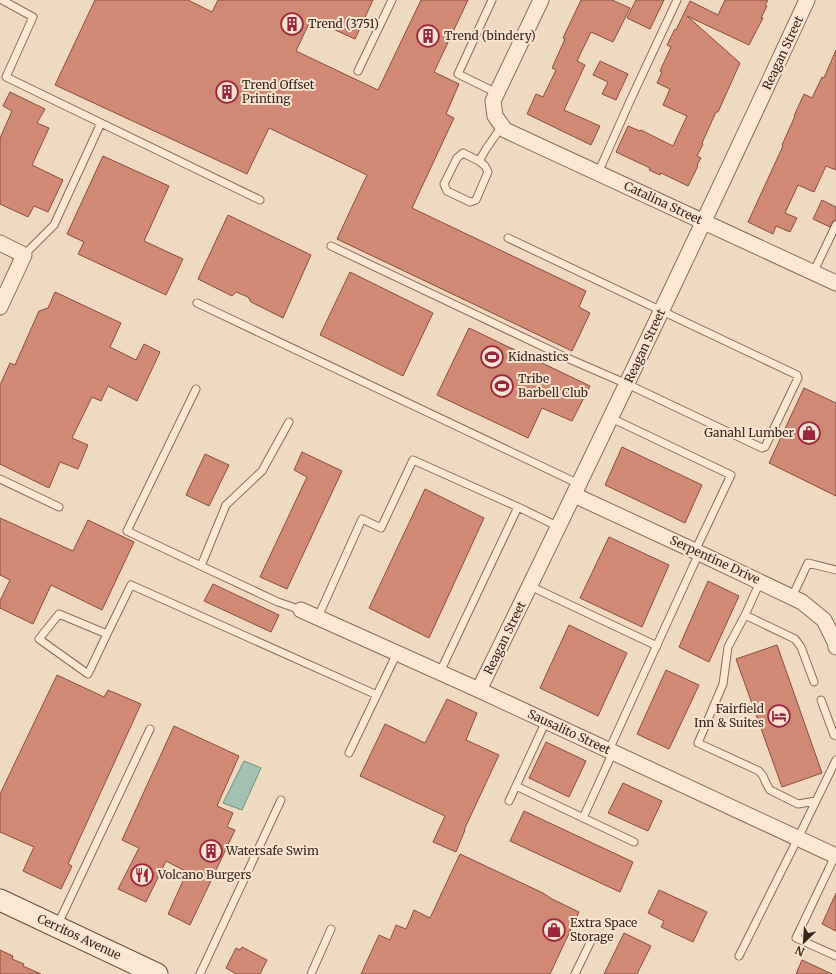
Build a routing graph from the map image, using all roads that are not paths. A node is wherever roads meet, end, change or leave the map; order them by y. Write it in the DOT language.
graph roads {
  1 [pos="2,0"];
  2 [pos="392,0"];
  3 [pos="492,0"];
  4 [pos="541,0"];
  5 [pos="677,0"];
  6 [pos="807,0"];
  7 [pos="358,71"];
  8 [pos="497,93"];
  9 [pos="499,121"];
  10 [pos="101,123"];
  11 [pos="479,161"];
  12 [pos="598,173"];
  13 [pos="260,200"];
  14 [pos="704,222"];
  15 [pos="836,225"];
  16 [pos="508,238"];
  17 [pos="0,243"];
  18 [pos="331,246"];
  19 [pos="24,255"];
  20 [pos="813,273"];
  21 [pos="836,283"];
  22 [pos="197,303"];
  23 [pos="0,307"];
  24 [pos="662,311"];
  25 [pos="627,384"];
  26 [pos="196,389"];
  27 [pos="611,418"];
  28 [pos="289,422"];
  29 [pos="0,479"];
  30 [pos="577,490"];
  31 [pos="59,507"];
  32 [pos="518,507"];
  33 [pos="559,527"];
  34 [pos="697,552"];
  35 [pos="201,566"];
  36 [pos="836,570"];
  37 [pos="760,582"];
  38 [pos="530,586"];
  39 [pos="792,597"];
  40 [pos="302,610"];
  41 [pos="745,615"];
  42 [pos="318,617"];
  43 [pos="107,634"];
  44 [pos="657,646"];
  45 [pos="836,648"];
  46 [pos="397,653"];
  47 [pos="440,672"];
  48 [pos="814,682"];
  49 [pos="479,690"];
  50 [pos="377,695"];
  51 [pos="821,700"];
  52 [pos="546,721"];
  53 [pos="150,729"];
  54 [pos="836,736"];
  55 [pos="611,751"];
  56 [pos="349,753"];
  57 [pos="836,760"];
  58 [pos="516,786"];
  59 [pos="281,800"];
  60 [pos="509,801"];
  61 [pos="816,801"];
  62 [pos="583,818"];
  63 [pos="798,838"];
  64 [pos="634,842"];
  65 [pos="836,856"];
  66 [pos="0,900"];
  67 [pos="57,926"];
  68 [pos="331,929"];
  69 [pos="590,943"];
  70 [pos="739,956"];
  71 [pos="836,956"];
  72 [pos="157,974"];
  73 [pos="200,974"];
  74 [pos="311,974"];
  75 [pos="576,974"];
  1 -- 10 [label="lane"];
  2 -- 7 [label="lane"];
  3 -- 8 [label="lane"];
  4 -- 8 [label="street"];
  5 -- 12 [label="lane"];
  6 -- 14 [label="street, Reagan Street"];
  8 -- 9 [label="street"];
  9 -- 11 [label="lane"];
  9 -- 12 [label="street, Catalina Street"];
  10 -- 13 [label="lane"];
  10 -- 19 [label="lane"];
  11 -- 11 [label="lane"];
  12 -- 14 [label="street, Catalina Street"];
  14 -- 20 [label="street, Catalina Street"];
  14 -- 24 [label="street, Reagan Street"];
  15 -- 20 [label="lane"];
  16 -- 24 [label="lane"];
  17 -- 19 [label="street"];
  18 -- 25 [label="lane"];
  19 -- 23 [label="street"];
  20 -- 21 [label="street, Catalina Street"];
  22 -- 30 [label="lane"];
  24 -- 25 [label="street, Reagan Street"];
  24 -- 25 [label="lane"];
  25 -- 27 [label="street, Reagan Street"];
  26 -- 35 [label="lane"];
  27 -- 30 [label="street, Reagan Street"];
  27 -- 34 [label="lane"];
  28 -- 35 [label="lane"];
  29 -- 31 [label="lane"];
  30 -- 33 [label="street, Reagan Street"];
  30 -- 34 [label="street, Serpentine Drive"];
  32 -- 33 [label="lane"];
  32 -- 42 [label="lane"];
  32 -- 47 [label="lane"];
  33 -- 38 [label="street, Reagan Street"];
  34 -- 37 [label="street, Serpentine Drive"];
  34 -- 44 [label="lane"];
  35 -- 40 [label="lane"];
  36 -- 39 [label="lane"];
  37 -- 39 [label="street, Serpentine Drive"];
  37 -- 41 [label="lane"];
  38 -- 44 [label="lane"];
  38 -- 49 [label="street, Reagan Street"];
  39 -- 45 [label="street, Serpentine Drive"];
  40 -- 42 [label="street, Sausalito Street"];
  41 -- 48 [label="lane"];
  41 -- 61 [label="lane"];
  42 -- 46 [label="street, Sausalito Street"];
  43 -- 43 [label="lane"];
  43 -- 50 [label="lane"];
  44 -- 55 [label="lane"];
  46 -- 47 [label="street, Sausalito Street"];
  46 -- 50 [label="lane"];
  47 -- 49 [label="street, Sausalito Street"];
  49 -- 52 [label="street, Sausalito Street"];
  50 -- 56 [label="lane"];
  51 -- 54 [label="lane"];
  52 -- 55 [label="street, Sausalito Street"];
  52 -- 58 [label="lane"];
  53 -- 67 [label="lane"];
  55 -- 62 [label="lane"];
  55 -- 63 [label="street, Sausalito Street"];
  57 -- 61 [label="lane"];
  58 -- 60 [label="lane"];
  58 -- 62 [label="lane"];
  59 -- 73 [label="lane"];
  61 -- 63 [label="lane"];
  62 -- 64 [label="lane"];
  63 -- 65 [label="street, Sausalito Street"];
  63 -- 70 [label="lane"];
  65 -- 71 [label="lane"];
  66 -- 67 [label="main road, Cerritos Avenue"];
  67 -- 72 [label="main road, Cerritos Avenue"];
  68 -- 74 [label="lane"];
  69 -- 75 [label="lane"];
}
